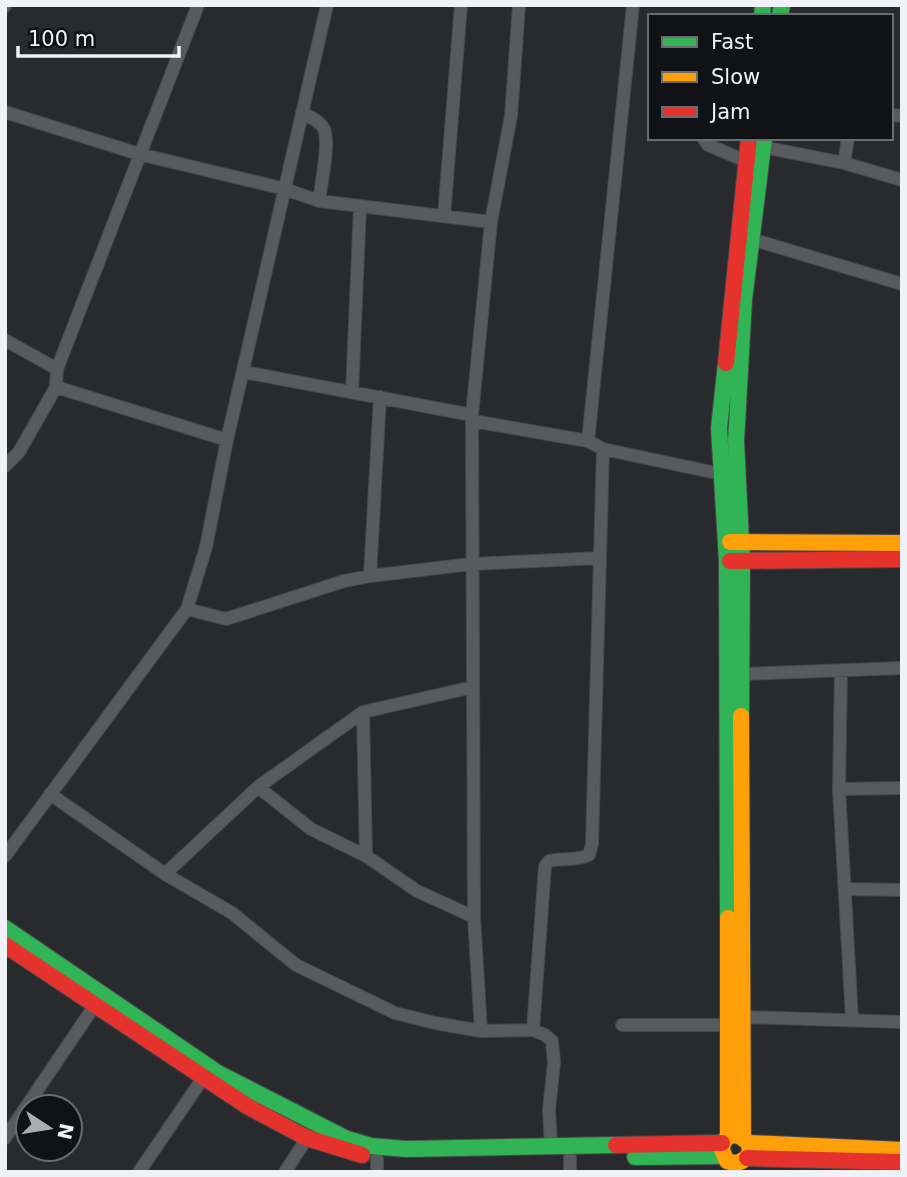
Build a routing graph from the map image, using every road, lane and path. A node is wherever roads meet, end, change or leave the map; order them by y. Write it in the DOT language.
graph roads {
  1 [pos="198,5"];
  2 [pos="327,5"];
  3 [pos="461,5"];
  4 [pos="519,5"];
  5 [pos="633,5"];
  6 [pos="5,111"];
  7 [pos="302,112"];
  8 [pos="704,140"];
  9 [pos="749,140"];
  10 [pos="848,140"];
  11 [pos="764,143"];
  12 [pos="139,154"];
  13 [pos="746,161"];
  14 [pos="844,163"];
  15 [pos="902,180"];
  16 [pos="285,189"];
  17 [pos="319,201"];
  18 [pos="360,207"];
  19 [pos="444,216"];
  20 [pos="491,222"];
  21 [pos="751,239"];
  22 [pos="902,284"];
  23 [pos="5,340"];
  24 [pos="57,369"];
  25 [pos="244,372"];
  26 [pos="56,387"];
  27 [pos="352,392"];
  28 [pos="380,397"];
  29 [pos="473,418"];
  30 [pos="227,440"];
  31 [pos="588,441"];
  32 [pos="603,449"];
  33 [pos="5,466"];
  34 [pos="721,474"];
  35 [pos="734,542"];
  36 [pos="902,543"];
  37 [pos="600,558"];
  38 [pos="902,559"];
  39 [pos="735,560"];
  40 [pos="471,564"];
  41 [pos="370,576"];
  42 [pos="187,609"];
  43 [pos="902,668"];
  44 [pos="841,670"];
  45 [pos="741,674"];
  46 [pos="473,687"];
  47 [pos="363,712"];
  48 [pos="258,787"];
  49 [pos="902,788"];
  50 [pos="839,789"];
  51 [pos="50,794"];
  52 [pos="5,856"];
  53 [pos="366,856"];
  54 [pos="165,874"];
  55 [pos="846,889"];
  56 [pos="902,890"];
  57 [pos="474,917"];
  58 [pos="5,928"];
  59 [pos="5,945"];
  60 [pos="95,1005"];
  61 [pos="744,1017"];
  62 [pos="852,1019"];
  63 [pos="902,1022"];
  64 [pos="621,1025"];
  65 [pos="726,1025"];
  66 [pos="533,1030"];
  67 [pos="481,1031"];
  68 [pos="202,1078"];
  69 [pos="5,1138"];
  70 [pos="307,1138"];
  71 [pos="551,1146"];
  72 [pos="902,1150"];
  73 [pos="735,1154"];
  74 [pos="902,1162"];
  75 [pos="570,1164"];
  76 [pos="377,1165"];
  77 [pos="139,1172"];
  78 [pos="285,1172"];
  1 -- 12 [label="street"];
  2 -- 7 [label="street"];
  3 -- 19 [label="street"];
  4 -- 20 [label="street"];
  5 -- 31 [label="street"];
  6 -- 12 [label="street"];
  7 -- 16 [label="street"];
  7 -- 17 [label="street"];
  8 -- 13 [label="street"];
  9 -- 13 [label="street"];
  10 -- 14 [label="street"];
  11 -- 14 [label="street"];
  11 -- 21 [label="street"];
  12 -- 16 [label="street"];
  12 -- 24 [label="street"];
  13 -- 34 [label="street"];
  14 -- 15 [label="street"];
  16 -- 17 [label="street"];
  16 -- 25 [label="street"];
  17 -- 18 [label="street"];
  18 -- 19 [label="street"];
  18 -- 27 [label="street"];
  19 -- 20 [label="street"];
  20 -- 29 [label="street"];
  21 -- 22 [label="street"];
  21 -- 35 [label="street"];
  23 -- 24 [label="street"];
  24 -- 26 [label="street"];
  25 -- 27 [label="street"];
  25 -- 30 [label="street"];
  26 -- 30 [label="street"];
  26 -- 33 [label="street"];
  27 -- 28 [label="street"];
  28 -- 29 [label="street"];
  28 -- 41 [label="street"];
  29 -- 31 [label="street"];
  29 -- 40 [label="street"];
  30 -- 42 [label="street"];
  31 -- 32 [label="street"];
  32 -- 34 [label="street"];
  32 -- 37 [label="street"];
  34 -- 35 [label="street"];
  35 -- 36 [label="street"];
  35 -- 39 [label="street"];
  37 -- 40 [label="street"];
  37 -- 66 [label="street"];
  38 -- 39 [label="street"];
  39 -- 45 [label="street"];
  39 -- 65 [label="street"];
  40 -- 41 [label="street"];
  40 -- 46 [label="street"];
  41 -- 42 [label="street"];
  42 -- 51 [label="street"];
  43 -- 44 [label="street"];
  44 -- 45 [label="street"];
  44 -- 50 [label="street"];
  45 -- 61 [label="street"];
  46 -- 47 [label="street"];
  46 -- 57 [label="street"];
  47 -- 48 [label="street"];
  47 -- 53 [label="street"];
  48 -- 53 [label="street"];
  48 -- 54 [label="street"];
  49 -- 50 [label="street"];
  50 -- 55 [label="street"];
  51 -- 52 [label="street"];
  51 -- 54 [label="street"];
  53 -- 57 [label="street"];
  54 -- 67 [label="street"];
  55 -- 56 [label="street"];
  55 -- 62 [label="street"];
  57 -- 67 [label="street"];
  58 -- 71 [label="street"];
  59 -- 60 [label="street"];
  60 -- 68 [label="street"];
  60 -- 69 [label="street"];
  61 -- 62 [label="street"];
  61 -- 73 [label="street"];
  62 -- 63 [label="street"];
  64 -- 65 [label="street"];
  65 -- 73 [label="street"];
  66 -- 67 [label="street"];
  66 -- 71 [label="street"];
  68 -- 70 [label="street"];
  68 -- 77 [label="street"];
  70 -- 76 [label="street"];
  70 -- 78 [label="street"];
  71 -- 73 [label="street"];
  72 -- 73 [label="street"];
  73 -- 74 [label="street"];
  73 -- 75 [label="street"];
  75 -- 76 [label="street"];
}
